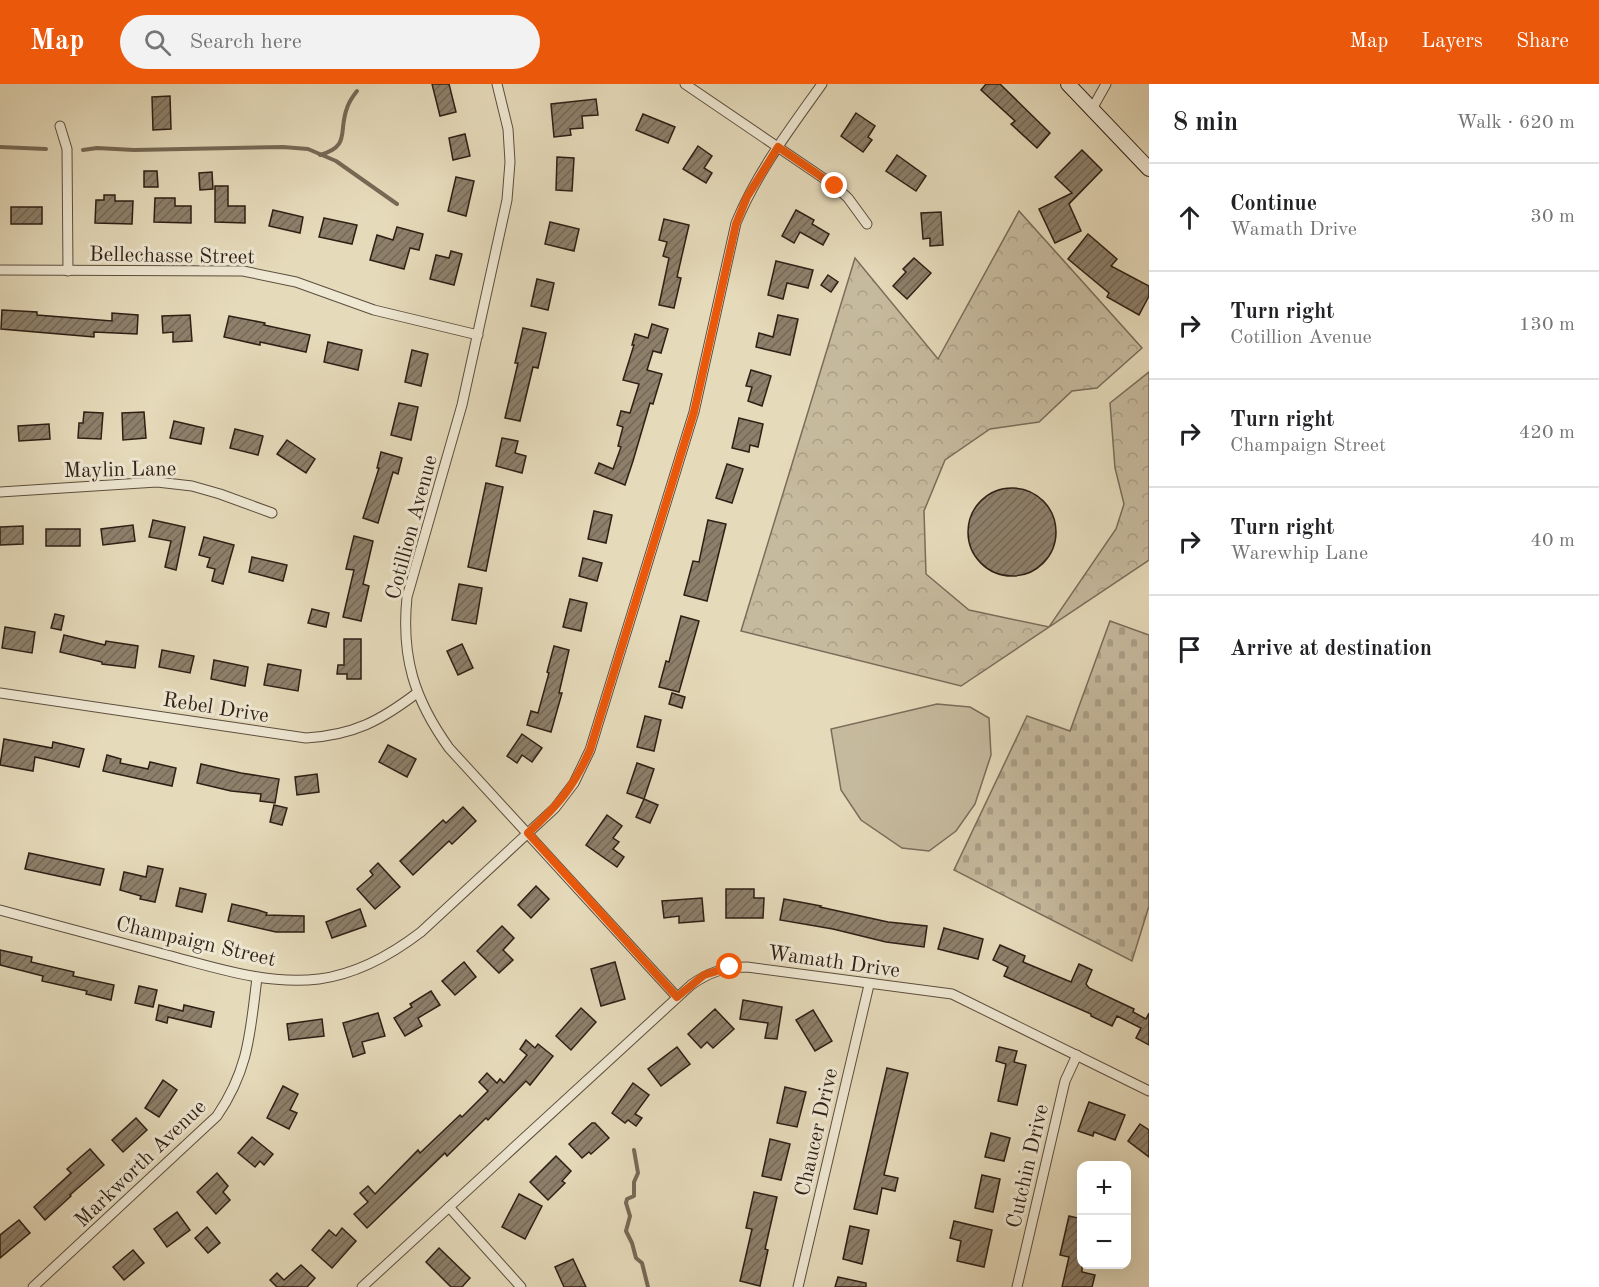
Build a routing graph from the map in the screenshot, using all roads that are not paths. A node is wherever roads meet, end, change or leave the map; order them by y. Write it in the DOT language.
graph roads {
  1 [pos="508,84"];
  2 [pos="685,84"];
  3 [pos="822,84"];
  4 [pos="1068,84"];
  5 [pos="1106,84"];
  6 [pos="497,86"];
  7 [pos="1092,109"];
  8 [pos="60,126"];
  9 [pos="778,147"];
  10 [pos="1149,169"];
  11 [pos="867,224"];
  12 [pos="0,270"];
  13 [pos="68,271"];
  14 [pos="478,335"];
  15 [pos="0,492"];
  16 [pos="272,513"];
  17 [pos="0,693"];
  18 [pos="417,693"];
  19 [pos="528,833"];
  20 [pos="0,910"];
  21 [pos="257,978"];
  22 [pos="869,985"];
  23 [pos="677,997"];
  24 [pos="1077,1055"];
  25 [pos="1149,1091"];
  26 [pos="448,1207"];
  27 [pos="33,1287"];
  28 [pos="362,1287"];
  29 [pos="521,1287"];
  30 [pos="798,1287"];
  31 [pos="1017,1287"];
  1 -- 6 [label="street"];
  2 -- 9 [label="street"];
  3 -- 9 [label="street, Champaign Street"];
  4 -- 7 [label="main road"];
  5 -- 7 [label="street"];
  6 -- 14 [label="street, Cotillion Avenue"];
  7 -- 10 [label="main road"];
  8 -- 13 [label="street"];
  9 -- 11 [label="street"];
  9 -- 19 [label="street, Champaign Street"];
  12 -- 13 [label="street, Bellechasse Street"];
  13 -- 14 [label="street, Bellechasse Street"];
  14 -- 18 [label="street, Cotillion Avenue"];
  15 -- 16 [label="street, Maylin Lane"];
  17 -- 18 [label="street, Rebel Drive"];
  18 -- 19 [label="street, Cotillion Avenue"];
  19 -- 21 [label="street, Champaign Street"];
  19 -- 23 [label="street, Cotillion Avenue"];
  20 -- 21 [label="street, Champaign Street"];
  21 -- 27 [label="street, Markworth Avenue"];
  22 -- 23 [label="street, Wamath Drive"];
  22 -- 24 [label="street, Wamath Drive"];
  22 -- 30 [label="street, Chaucer Drive"];
  23 -- 26 [label="street, Wamath Drive"];
  24 -- 25 [label="street, Wamath Drive"];
  24 -- 31 [label="street, Cutchin Drive"];
  26 -- 28 [label="street, Wamath Drive"];
  26 -- 29 [label="street"];
}
